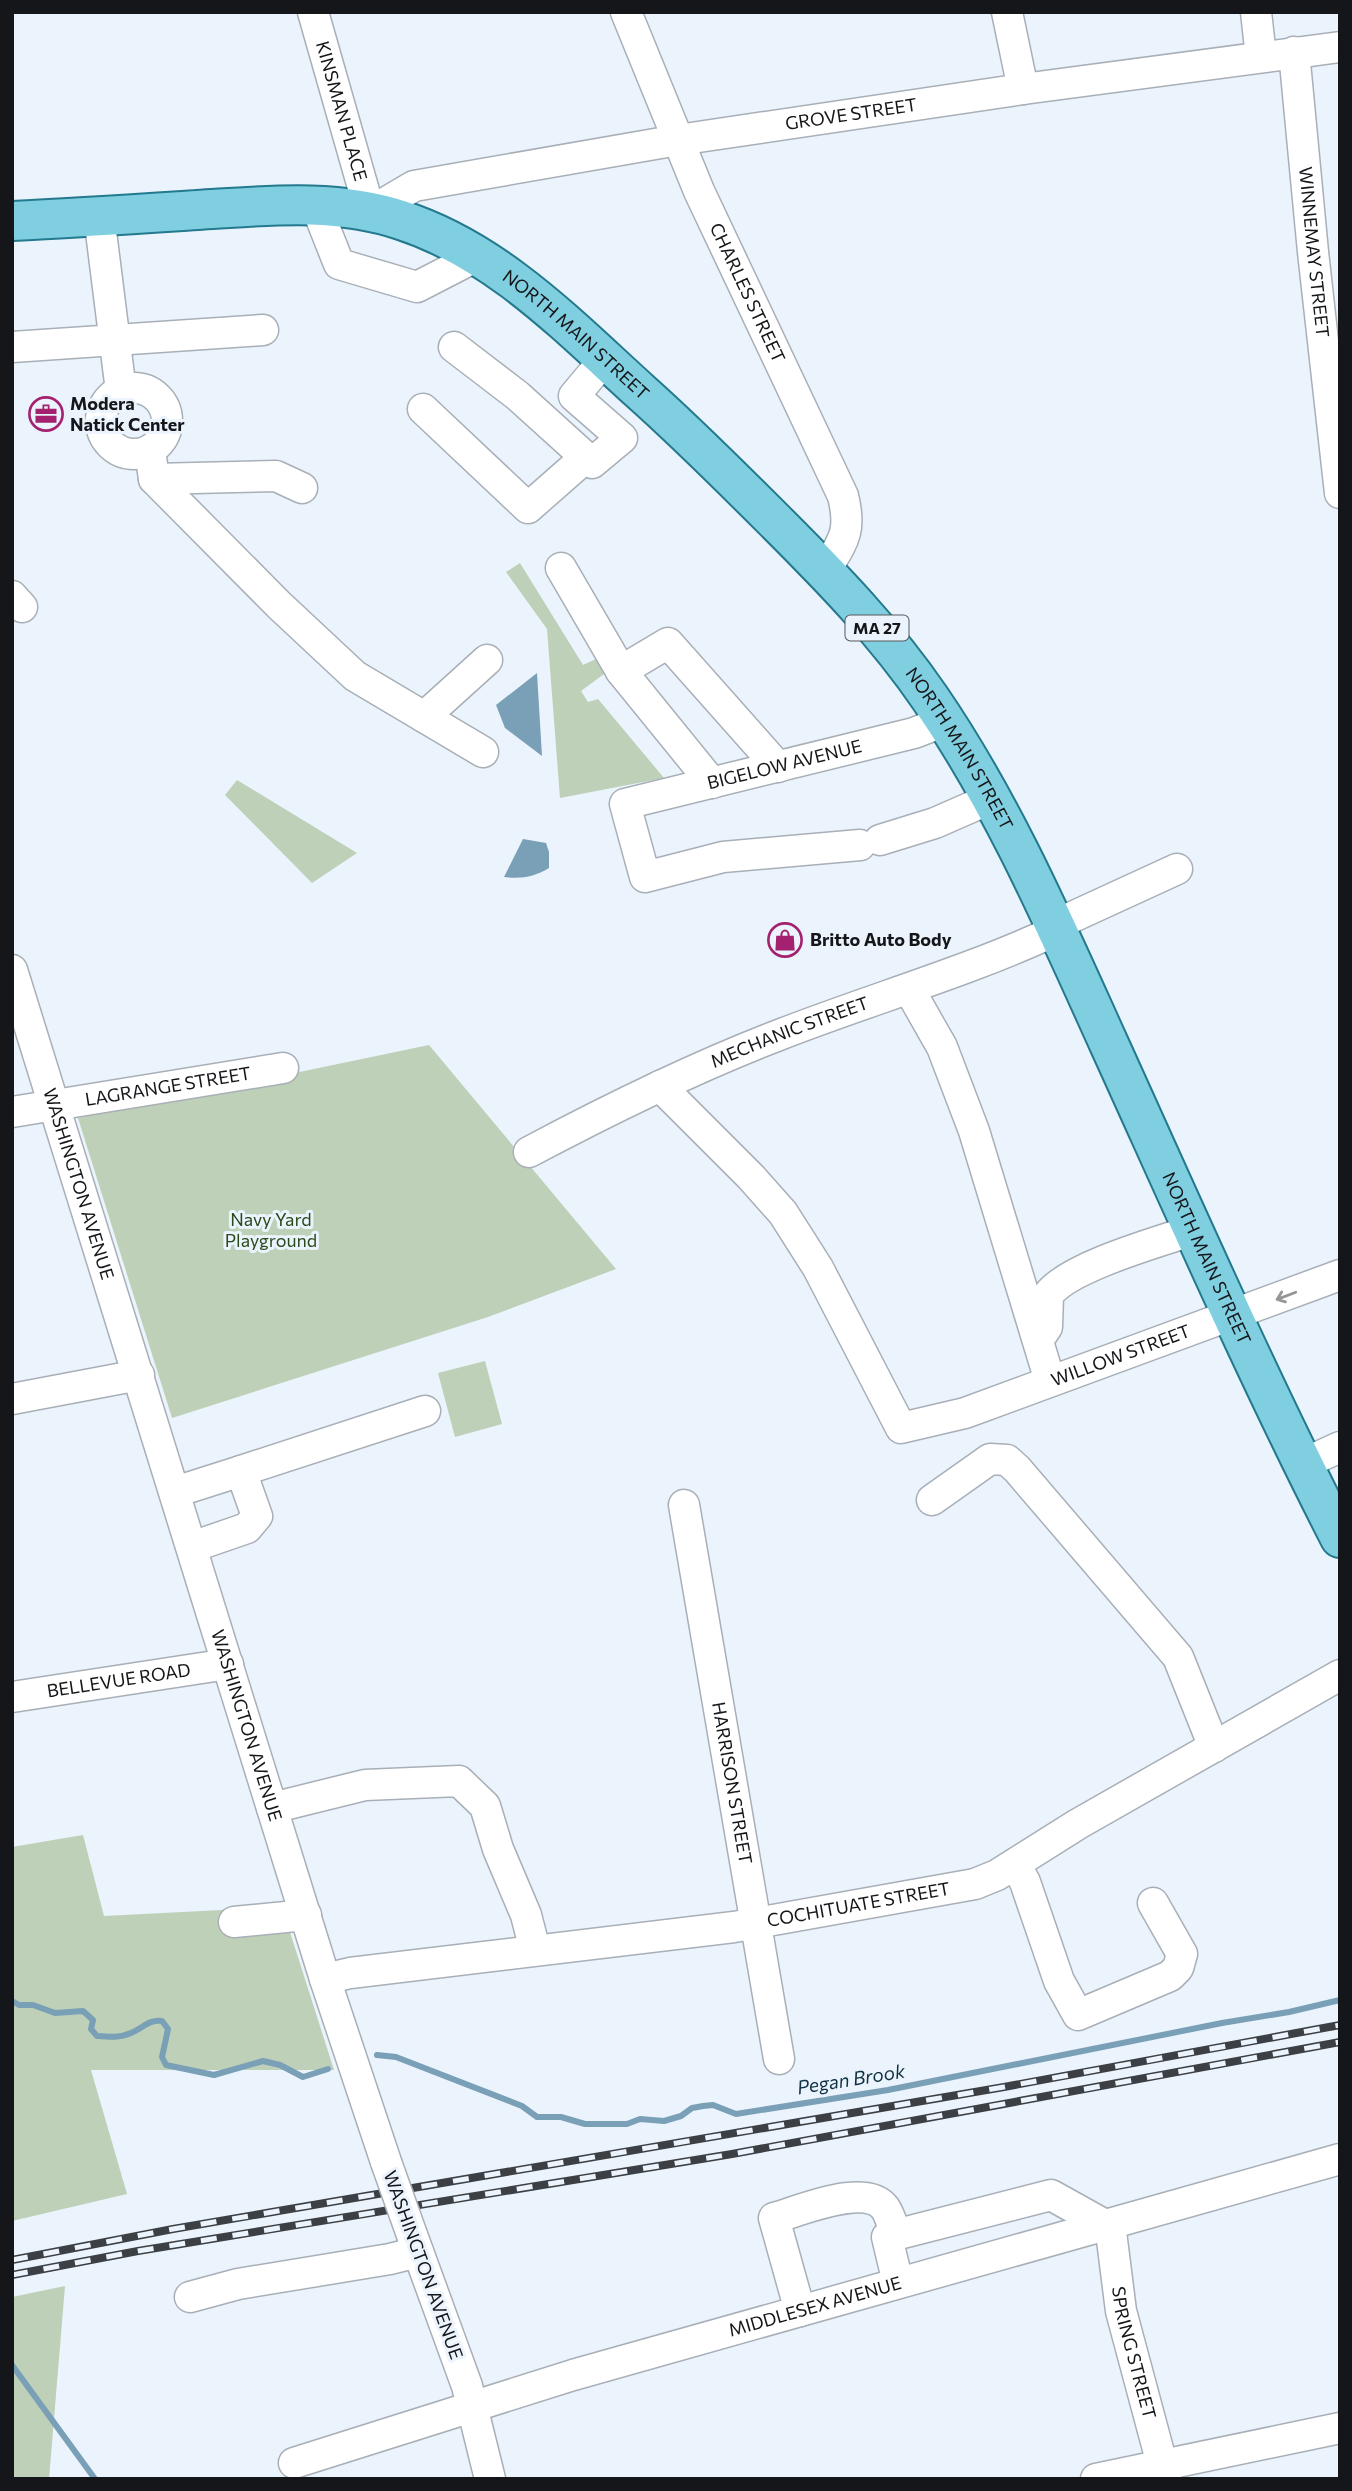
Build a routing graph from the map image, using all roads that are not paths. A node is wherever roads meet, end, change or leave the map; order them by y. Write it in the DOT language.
graph roads {
  1 [pos="313,12"];
  2 [pos="626,12"];
  3 [pos="1007,12"];
  4 [pos="1256,12"];
  5 [pos="1340,47"];
  6 [pos="1294,52"];
  7 [pos="1261,57"];
  8 [pos="1023,89"];
  9 [pos="678,140"];
  10 [pos="316,206"];
  11 [pos="370,212"];
  12 [pos="99,216"];
  13 [pos="12,221"];
  14 [pos="479,255"];
  15 [pos="263,330"];
  16 [pos="113,339"];
  17 [pos="12,347"];
  18 [pos="454,347"];
  19 [pos="605,359"];
  20 [pos="121,391"];
  21 [pos="423,409"];
  22 [pos="150,450"];
  23 [pos="586,457"];
  24 [pos="155,479"];
  25 [pos="302,488"];
  26 [pos="1340,493"];
  27 [pos="561,568"];
  28 [pos="825,571"];
  29 [pos="487,660"];
  30 [pos="621,671"];
  31 [pos="424,717"];
  32 [pos="945,721"];
  33 [pos="483,752"];
  34 [pos="778,767"];
  35 [pos="712,783"];
  36 [pos="992,798"];
  37 [pos="1177,869"];
  38 [pos="1056,928"];
  39 [pos="12,970"];
  40 [pos="909,989"];
  41 [pos="283,1068"];
  42 [pos="660,1086"];
  43 [pos="54,1105"];
  44 [pos="12,1112"];
  45 [pos="529,1152"];
  46 [pos="1194,1230"];
  47 [pos="1340,1275"];
  48 [pos="1233,1316"];
  49 [pos="1037,1340"];
  50 [pos="139,1375"];
  51 [pos="1050,1381"];
  52 [pos="12,1399"];
  53 [pos="425,1411"];
  54 [pos="1340,1447"];
  55 [pos="1303,1464"];
  56 [pos="241,1471"];
  57 [pos="175,1492"];
  58 [pos="932,1500"];
  59 [pos="684,1505"];
  60 [pos="1340,1538"];
  61 [pos="192,1547"];
  62 [pos="228,1664"];
  63 [pos="1340,1675"];
  64 [pos="12,1697"];
  65 [pos="1214,1746"];
  66 [pos="272,1808"];
  67 [pos="1015,1864"];
  68 [pos="1153,1903"];
  69 [pos="306,1915"];
  70 [pos="234,1922"];
  71 [pos="756,1924"];
  72 [pos="536,1951"];
  73 [pos="325,1979"];
  74 [pos="779,2059"];
  75 [pos="1340,2159"];
  76 [pos="1108,2224"];
  77 [pos="896,2235"];
  78 [pos="415,2244"];
  79 [pos="898,2283"];
  80 [pos="190,2297"];
  81 [pos="800,2311"];
  82 [pos="472,2407"];
  83 [pos="1340,2428"];
  84 [pos="294,2463"];
  85 [pos="1164,2472"];
  86 [pos="490,2479"];
  87 [pos="1096,2479"];
  1 -- 11 [label="street, KINSMAN PLACE"];
  2 -- 9 [label="street, CHARLES STREET"];
  3 -- 8 [label="street"];
  4 -- 7 [label="street"];
  5 -- 6 [label="street, GROVE STREET"];
  6 -- 7 [label="street, GROVE STREET"];
  6 -- 26 [label="street, WINNEMAY STREET"];
  7 -- 8 [label="street, GROVE STREET"];
  8 -- 9 [label="street, GROVE STREET"];
  9 -- 11 [label="street, GROVE STREET"];
  9 -- 28 [label="street, CHARLES STREET"];
  10 -- 11 [label="main road, NORTH MAIN STREET / MA 27"];
  10 -- 12 [label="main road, NORTH MAIN STREET / MA 27"];
  10 -- 14 [label="street"];
  11 -- 14 [label="main road, NORTH MAIN STREET / MA 27"];
  12 -- 13 [label="main road, NORTH MAIN STREET / MA 27"];
  12 -- 16 [label="street"];
  14 -- 19 [label="main road, NORTH MAIN STREET / MA 27"];
  15 -- 16 [label="street"];
  16 -- 17 [label="street"];
  16 -- 20 [label="street"];
  18 -- 23 [label="street"];
  19 -- 23 [label="street"];
  19 -- 28 [label="main road, NORTH MAIN STREET / MA 27"];
  20 -- 22 [label="street"];
  20 -- 22 [label="street"];
  21 -- 23 [label="street"];
  22 -- 24 [label="street"];
  24 -- 25 [label="street"];
  24 -- 31 [label="street"];
  27 -- 30 [label="street"];
  28 -- 32 [label="main road, NORTH MAIN STREET / MA 27"];
  29 -- 31 [label="street"];
  30 -- 34 [label="street"];
  30 -- 35 [label="street"];
  31 -- 33 [label="street"];
  32 -- 34 [label="street, BIGELOW AVENUE"];
  32 -- 36 [label="main road, NORTH MAIN STREET / MA 27"];
  34 -- 35 [label="street, BIGELOW AVENUE"];
  35 -- 36 [label="street, BIGELOW AVENUE"];
  36 -- 38 [label="main road, NORTH MAIN STREET / MA 27"];
  37 -- 38 [label="street, MECHANIC STREET"];
  38 -- 40 [label="street, MECHANIC STREET"];
  38 -- 46 [label="main road, NORTH MAIN STREET / MA 27"];
  39 -- 43 [label="street, WASHINGTON AVENUE"];
  40 -- 42 [label="street, MECHANIC STREET"];
  40 -- 49 [label="street"];
  41 -- 43 [label="street, LAGRANGE STREET"];
  42 -- 45 [label="street, MECHANIC STREET"];
  42 -- 51 [label="street, WILLOW STREET"];
  43 -- 44 [label="street, LAGRANGE STREET"];
  43 -- 50 [label="street, WASHINGTON AVENUE"];
  46 -- 48 [label="main road, NORTH MAIN STREET / MA 27"];
  46 -- 49 [label="street"];
  47 -- 48 [label="street, WILLOW STREET, one-way"];
  48 -- 51 [label="street, WILLOW STREET"];
  48 -- 55 [label="main road, NORTH MAIN STREET / MA 27"];
  49 -- 51 [label="street"];
  50 -- 52 [label="street"];
  50 -- 57 [label="street, WASHINGTON AVENUE"];
  53 -- 56 [label="street"];
  54 -- 55 [label="street"];
  55 -- 60 [label="main road, NORTH MAIN STREET / MA 27"];
  56 -- 57 [label="street"];
  56 -- 61 [label="street"];
  57 -- 61 [label="street, WASHINGTON AVENUE"];
  58 -- 65 [label="street"];
  59 -- 71 [label="street, HARRISON STREET"];
  61 -- 62 [label="street, WASHINGTON AVENUE"];
  62 -- 64 [label="street, BELLEVUE ROAD"];
  62 -- 66 [label="street, WASHINGTON AVENUE"];
  63 -- 65 [label="street, COCHITUATE STREET"];
  65 -- 67 [label="street, COCHITUATE STREET"];
  66 -- 69 [label="street, WASHINGTON AVENUE"];
  66 -- 72 [label="street"];
  67 -- 68 [label="street"];
  67 -- 71 [label="street, COCHITUATE STREET"];
  69 -- 70 [label="street"];
  69 -- 73 [label="street, WASHINGTON AVENUE"];
  71 -- 72 [label="street, COCHITUATE STREET"];
  71 -- 74 [label="street, HARRISON STREET"];
  72 -- 73 [label="street, COCHITUATE STREET"];
  73 -- 78 [label="street, WASHINGTON AVENUE, bridge"];
  75 -- 76 [label="street, MIDDLESEX AVENUE"];
  76 -- 77 [label="street"];
  76 -- 79 [label="street, MIDDLESEX AVENUE"];
  76 -- 85 [label="street, SPRING STREET"];
  77 -- 79 [label="street"];
  77 -- 81 [label="street"];
  78 -- 80 [label="street"];
  78 -- 82 [label="street, WASHINGTON AVENUE"];
  79 -- 81 [label="street, MIDDLESEX AVENUE"];
  81 -- 82 [label="street, MIDDLESEX AVENUE"];
  82 -- 84 [label="street, MIDDLESEX AVENUE"];
  82 -- 86 [label="street, WASHINGTON AVENUE"];
  83 -- 85 [label="street"];
  85 -- 87 [label="street"];
}
